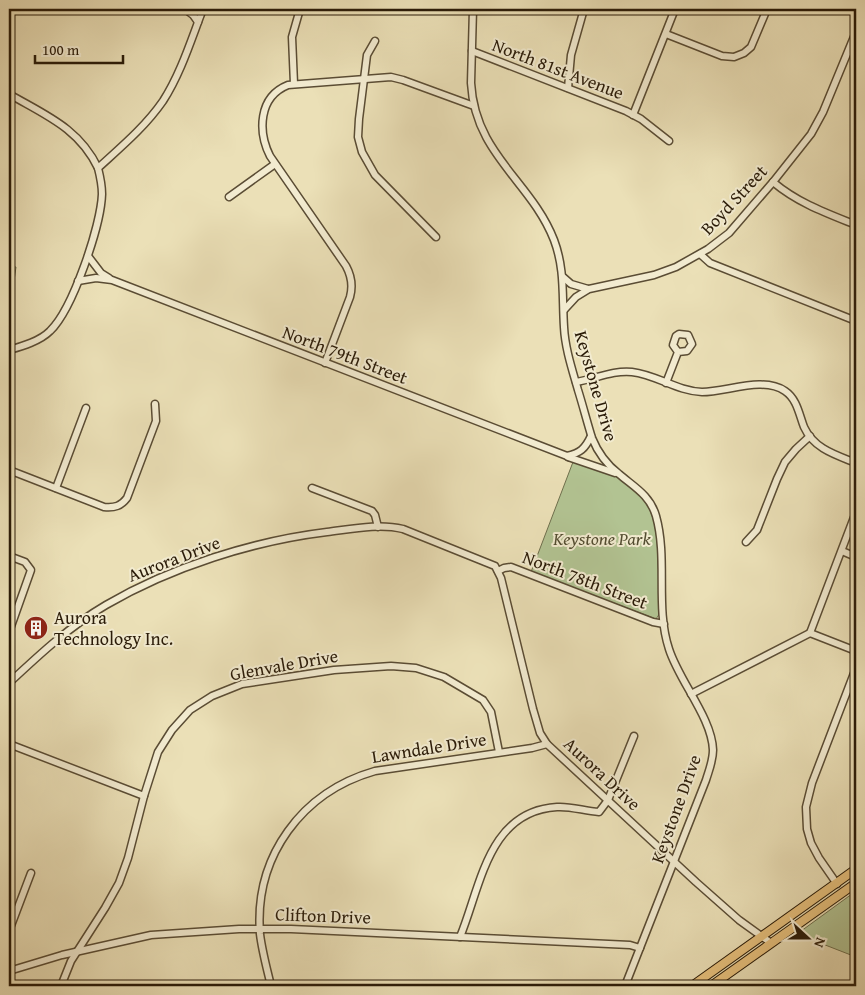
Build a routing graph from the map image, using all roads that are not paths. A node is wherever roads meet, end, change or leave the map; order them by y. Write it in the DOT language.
graph roads {
  1 [pos="185,9"];
  2 [pos="203,9"];
  3 [pos="300,9"];
  4 [pos="473,9"];
  5 [pos="584,9"];
  6 [pos="675,9"];
  7 [pos="767,9"];
  8 [pos="198,22"];
  9 [pos="856,32"];
  10 [pos="666,34"];
  11 [pos="375,41"];
  12 [pos="472,51"];
  13 [pos="364,78"];
  14 [pos="294,84"];
  15 [pos="568,88"];
  16 [pos="9,94"];
  17 [pos="474,106"];
  18 [pos="633,115"];
  19 [pos="669,141"];
  20 [pos="275,164"];
  21 [pos="98,168"];
  22 [pos="773,182"];
  23 [pos="229,197"];
  24 [pos="856,225"];
  25 [pos="436,237"];
  26 [pos="700,254"];
  27 [pos="88,256"];
  28 [pos="563,277"];
  29 [pos="112,280"];
  30 [pos="78,281"];
  31 [pos="589,290"];
  32 [pos="564,310"];
  33 [pos="856,321"];
  34 [pos="9,350"];
  35 [pos="678,352"];
  36 [pos="325,363"];
  37 [pos="576,382"];
  38 [pos="666,383"];
  39 [pos="155,404"];
  40 [pos="86,408"];
  41 [pos="591,436"];
  42 [pos="810,436"];
  43 [pos="567,456"];
  44 [pos="856,463"];
  45 [pos="9,470"];
  46 [pos="619,474"];
  47 [pos="56,488"];
  48 [pos="312,488"];
  49 [pos="856,512"];
  50 [pos="378,527"];
  51 [pos="746,542"];
  52 [pos="842,551"];
  53 [pos="9,556"];
  54 [pos="856,557"];
  55 [pos="498,571"];
  56 [pos="664,624"];
  57 [pos="9,632"];
  58 [pos="810,633"];
  59 [pos="856,651"];
  60 [pos="856,668"];
  61 [pos="9,683"];
  62 [pos="691,694"];
  63 [pos="634,736"];
  64 [pos="9,744"];
  65 [pos="547,744"];
  66 [pos="499,752"];
  67 [pos="144,796"];
  68 [pos="608,800"];
  69 [pos="674,860"];
  70 [pos="856,869"];
  71 [pos="31,874"];
  72 [pos="856,883"];
  73 [pos="837,884"];
  74 [pos="260,928"];
  75 [pos="9,931"];
  76 [pos="460,937"];
  77 [pos="761,937"];
  78 [pos="771,943"];
  79 [pos="640,948"];
  80 [pos="78,951"];
  81 [pos="9,971"];
  82 [pos="61,986"];
  83 [pos="271,986"];
  84 [pos="625,986"];
  85 [pos="692,986"];
  86 [pos="711,986"];
  1 -- 8 [label="street"];
  2 -- 8 [label="street"];
  3 -- 14 [label="street"];
  4 -- 12 [label="street, Keystone Drive"];
  5 -- 15 [label="street"];
  6 -- 10 [label="street"];
  7 -- 10 [label="street"];
  8 -- 21 [label="street"];
  9 -- 22 [label="street, Boyd Street"];
  10 -- 18 [label="street"];
  11 -- 13 [label="street"];
  12 -- 15 [label="street, North 81st Avenue"];
  12 -- 17 [label="street, Keystone Drive"];
  13 -- 14 [label="street"];
  13 -- 17 [label="street"];
  13 -- 25 [label="street"];
  14 -- 20 [label="street"];
  15 -- 18 [label="street, North 81st Avenue"];
  16 -- 21 [label="street"];
  17 -- 28 [label="street, Keystone Drive"];
  18 -- 19 [label="street, North 81st Avenue"];
  20 -- 23 [label="street"];
  20 -- 36 [label="street"];
  21 -- 27 [label="street"];
  22 -- 24 [label="street"];
  22 -- 26 [label="street, Boyd Street"];
  26 -- 31 [label="street, Boyd Street"];
  26 -- 33 [label="street"];
  27 -- 29 [label="street, North 79th Street"];
  27 -- 30 [label="street"];
  28 -- 31 [label="street"];
  28 -- 32 [label="street, Keystone Drive"];
  29 -- 30 [label="street, North 79th Street"];
  29 -- 36 [label="street, North 79th Street"];
  30 -- 34 [label="street"];
  31 -- 32 [label="street, Boyd Street"];
  32 -- 37 [label="street, Keystone Drive"];
  35 -- 38 [label="street"];
  36 -- 43 [label="street, North 79th Street"];
  37 -- 38 [label="street"];
  37 -- 41 [label="street, Keystone Drive"];
  38 -- 42 [label="street"];
  39 -- 47 [label="street"];
  40 -- 47 [label="street"];
  41 -- 43 [label="street"];
  41 -- 46 [label="street, Keystone Drive"];
  42 -- 44 [label="street"];
  42 -- 51 [label="street"];
  43 -- 46 [label="street, North 79th Street"];
  45 -- 47 [label="street"];
  46 -- 56 [label="street, Keystone Drive"];
  48 -- 50 [label="street"];
  49 -- 52 [label="street"];
  50 -- 55 [label="street, North 78th Street"];
  50 -- 61 [label="street, Aurora Drive"];
  52 -- 54 [label="street"];
  52 -- 58 [label="street"];
  53 -- 57 [label="street"];
  55 -- 56 [label="street, North 78th Street"];
  55 -- 65 [label="street, Aurora Drive"];
  56 -- 62 [label="street, Keystone Drive"];
  58 -- 59 [label="street"];
  58 -- 62 [label="street"];
  60 -- 73 [label="street"];
  62 -- 69 [label="street, Keystone Drive"];
  63 -- 68 [label="street"];
  64 -- 67 [label="street"];
  65 -- 66 [label="street, Lawndale Drive"];
  65 -- 68 [label="street, Aurora Drive"];
  66 -- 67 [label="street, Glenvale Drive"];
  66 -- 74 [label="street, Lawndale Drive"];
  67 -- 80 [label="street, Glenvale Drive"];
  68 -- 69 [label="street, Aurora Drive"];
  68 -- 76 [label="street"];
  69 -- 77 [label="street, Aurora Drive"];
  69 -- 79 [label="street, Keystone Drive"];
  70 -- 73 [label="main road"];
  71 -- 75 [label="street"];
  72 -- 78 [label="main road"];
  73 -- 77 [label="main road"];
  74 -- 76 [label="street, Clifton Drive"];
  74 -- 80 [label="street, Clifton Drive"];
  74 -- 83 [label="street, Lawndale Drive"];
  76 -- 79 [label="street, Clifton Drive"];
  77 -- 78 [label="street, Aurora Drive"];
  77 -- 85 [label="main road"];
  78 -- 86 [label="main road"];
  79 -- 84 [label="street, Keystone Drive"];
  80 -- 81 [label="street, Clifton Drive"];
  80 -- 82 [label="street, Glenvale Drive"];
}
